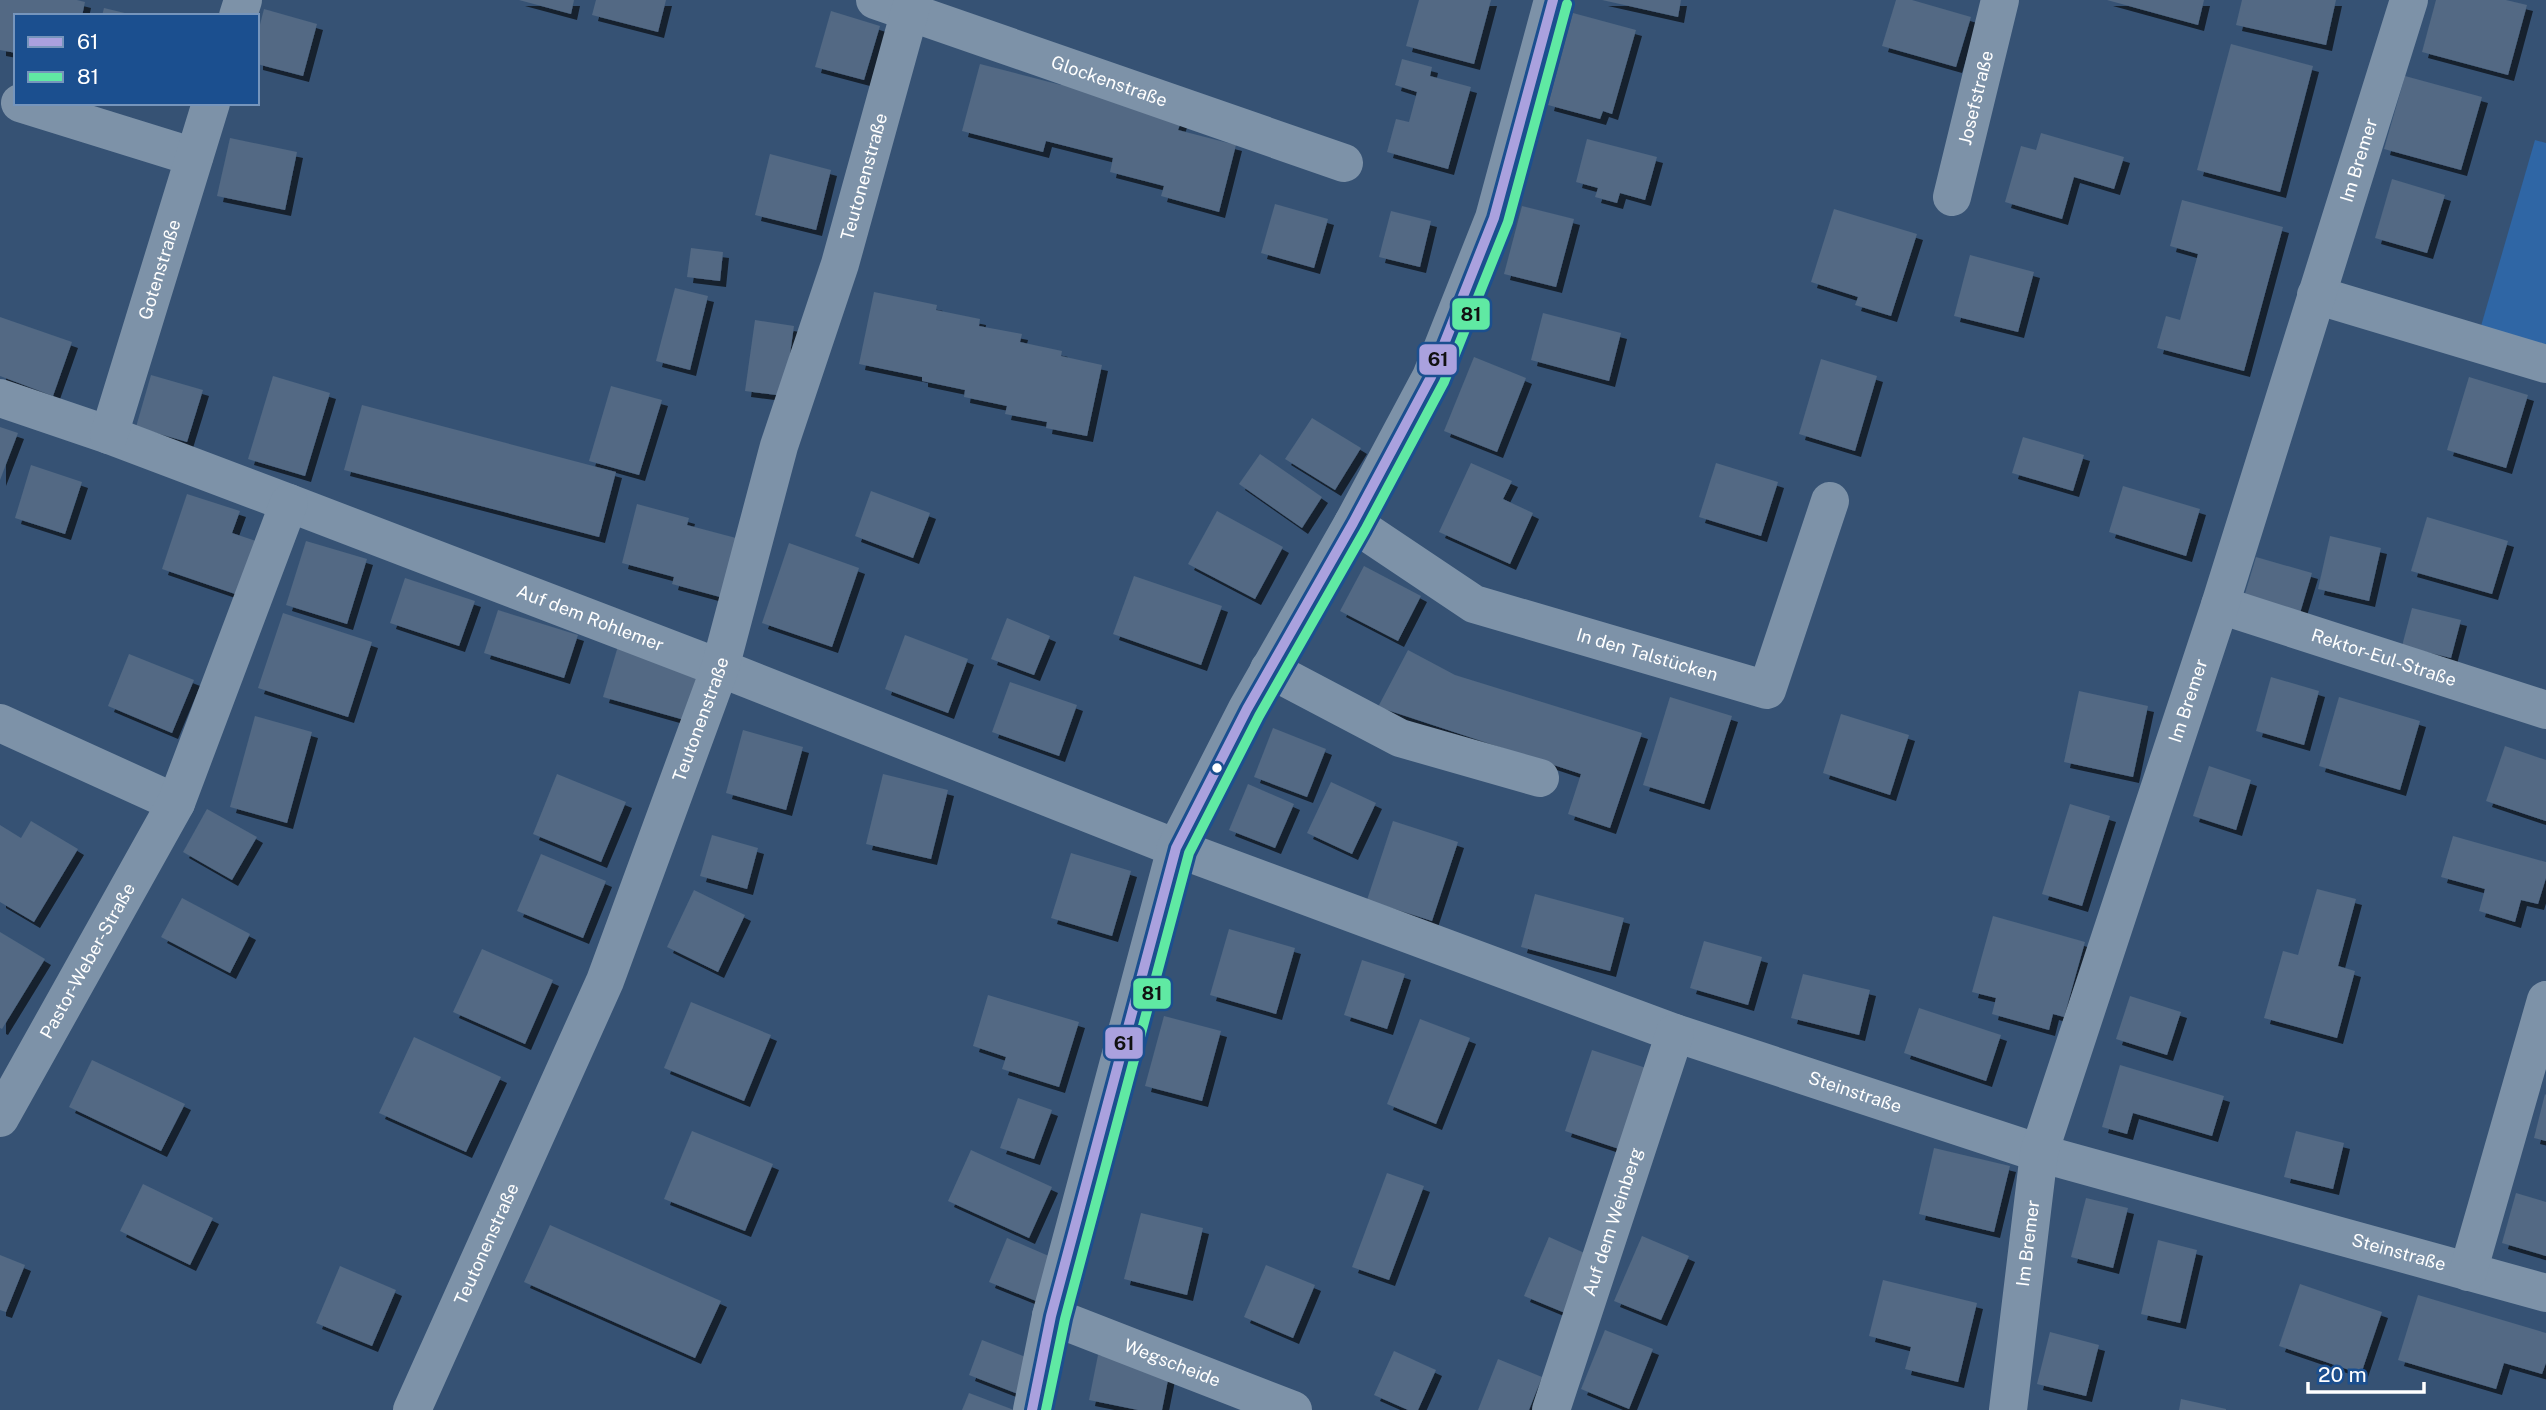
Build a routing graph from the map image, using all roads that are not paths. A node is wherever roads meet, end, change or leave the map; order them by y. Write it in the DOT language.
graph roads {
  1 [pos="1553,0"];
  2 [pos="2000,0"];
  3 [pos="2409,0"];
  4 [pos="899,3"];
  5 [pos="25,105"];
  6 [pos="210,105"];
  7 [pos="194,157"];
  8 [pos="1344,163"];
  9 [pos="1952,197"];
  10 [pos="2316,295"];
  11 [pos="2546,364"];
  12 [pos="0,398"];
  13 [pos="109,435"];
  14 [pos="1830,501"];
  15 [pos="289,503"];
  16 [pos="1353,523"];
  17 [pos="2220,605"];
  18 [pos="720,668"];
  19 [pos="1269,669"];
  20 [pos="2546,710"];
  21 [pos="0,723"];
  22 [pos="1540,778"];
  23 [pos="176,803"];
  24 [pos="1177,848"];
  25 [pos="2546,1000"];
  26 [pos="1675,1033"];
  27 [pos="0,1118"];
  28 [pos="2039,1153"];
  29 [pos="2469,1272"];
  30 [pos="2546,1293"];
  31 [pos="1051,1316"];
  32 [pos="412,1410"];
  33 [pos="1032,1410"];
  34 [pos="1293,1410"];
  35 [pos="1551,1410"];
  36 [pos="2008,1410"];
  1 -- 16 [label="street"];
  2 -- 9 [label="street, Josefstraße"];
  3 -- 10 [label="street, Im Bremer"];
  4 -- 8 [label="street, Glockenstraße"];
  4 -- 18 [label="street, Teutonenstraße"];
  5 -- 7 [label="street"];
  6 -- 7 [label="street, Gotenstraße"];
  7 -- 13 [label="street, Gotenstraße"];
  10 -- 11 [label="street"];
  10 -- 17 [label="street, Im Bremer"];
  12 -- 13 [label="street, Auf dem Rohlemer"];
  13 -- 15 [label="street, Auf dem Rohlemer"];
  14 -- 16 [label="street, In den Talstücken"];
  15 -- 18 [label="street, Auf dem Rohlemer"];
  15 -- 23 [label="street, Pastor-Weber-Straße"];
  16 -- 19 [label="street"];
  17 -- 20 [label="street, Rektor-Eul-Straße"];
  17 -- 28 [label="street, Im Bremer"];
  18 -- 24 [label="street, Auf dem Rohlemer"];
  18 -- 32 [label="street, Teutonenstraße"];
  19 -- 22 [label="street"];
  19 -- 24 [label="street"];
  21 -- 23 [label="street"];
  23 -- 27 [label="street, Pastor-Weber-Straße"];
  24 -- 26 [label="street, Steinstraße"];
  24 -- 31 [label="street"];
  25 -- 29 [label="street"];
  26 -- 28 [label="street, Steinstraße"];
  26 -- 35 [label="street, Auf dem Weinberg"];
  28 -- 29 [label="street, Steinstraße"];
  28 -- 36 [label="street, Im Bremer"];
  29 -- 30 [label="street, Steinstraße"];
  31 -- 33 [label="street"];
  31 -- 34 [label="street, Wegscheide"];
}
